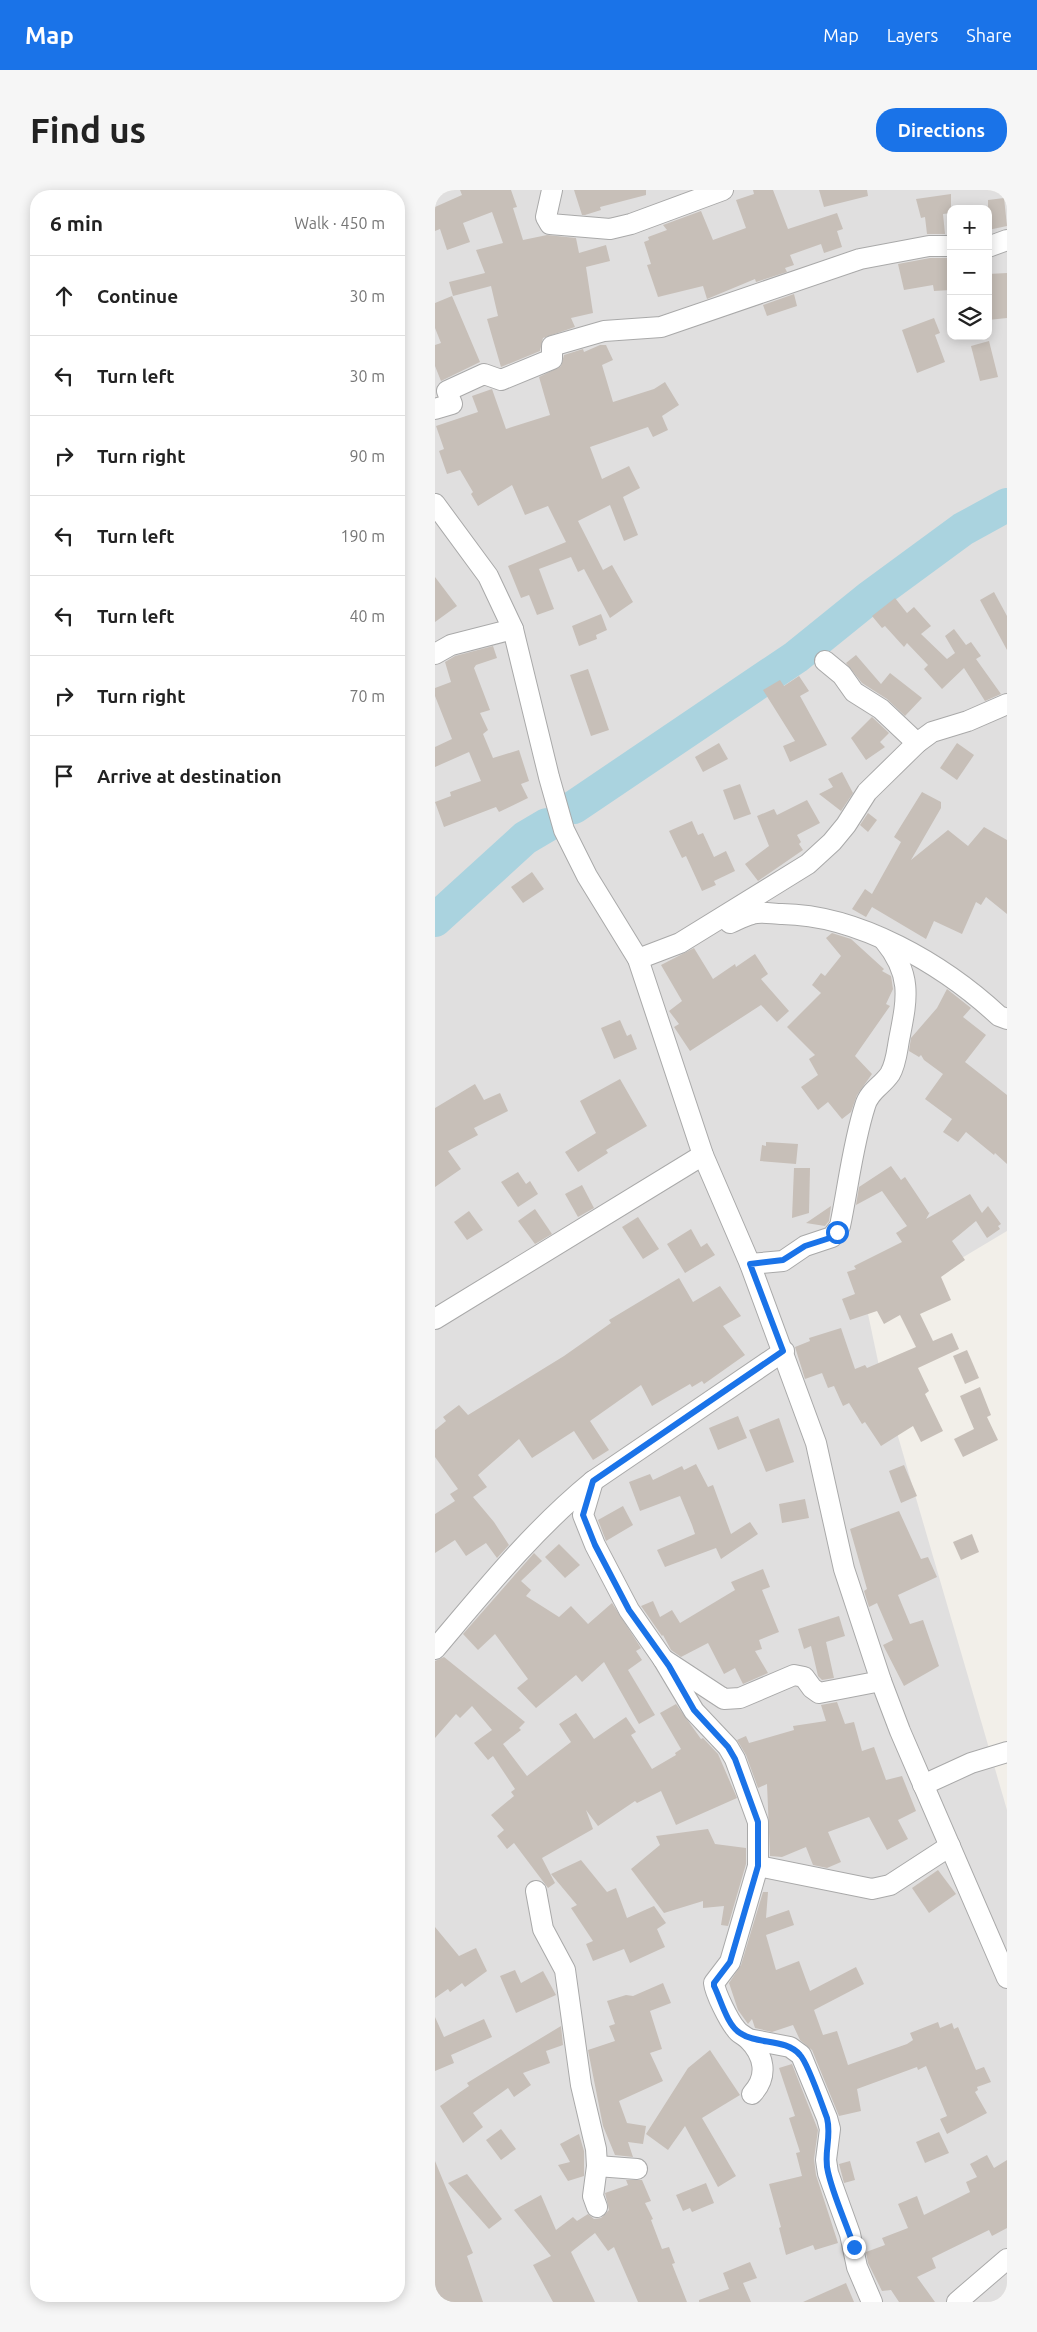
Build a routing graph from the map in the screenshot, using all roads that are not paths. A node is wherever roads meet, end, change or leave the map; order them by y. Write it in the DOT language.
graph roads {
  1 [pos="552,190"];
  2 [pos="723,190"];
  3 [pos="1007,240"];
  4 [pos="947,246"];
  5 [pos="992,246"];
  6 [pos="435,409"];
  7 [pos="435,504"];
  8 [pos="513,629"];
  9 [pos="435,654"];
  10 [pos="825,661"];
  11 [pos="1007,704"];
  12 [pos="917,743"];
  13 [pos="710,926"];
  14 [pos="884,940"];
  15 [pos="638,959"];
  16 [pos="1007,1019"];
  17 [pos="703,1155"];
  18 [pos="750,1264"];
  19 [pos="435,1319"];
  20 [pos="783,1351"];
  21 [pos="593,1481"];
  22 [pos="435,1649"];
  23 [pos="663,1659"];
  24 [pos="881,1681"];
  25 [pos="1007,1752"];
  26 [pos="923,1785"];
  27 [pos="950,1846"];
  28 [pos="758,1866"];
  29 [pos="537,1891"];
  30 [pos="1007,1978"];
  31 [pos="748,2039"];
  32 [pos="752,2094"];
  33 [pos="597,2166"];
  34 [pos="637,2169"];
  35 [pos="597,2207"];
  36 [pos="1007,2259"];
  37 [pos="872,2302"];
  38 [pos="957,2302"];
  1 -- 2 [label="street"];
  3 -- 5 [label="street"];
  4 -- 6 [label="street"];
  7 -- 8 [label="street"];
  8 -- 9 [label="street"];
  8 -- 15 [label="street"];
  10 -- 12 [label="street"];
  11 -- 12 [label="street"];
  12 -- 13 [label="street"];
  13 -- 14 [label="street"];
  13 -- 15 [label="street"];
  14 -- 16 [label="street"];
  14 -- 18 [label="street"];
  15 -- 17 [label="street"];
  17 -- 18 [label="street"];
  17 -- 19 [label="street"];
  18 -- 20 [label="street"];
  20 -- 21 [label="street"];
  20 -- 24 [label="street"];
  21 -- 22 [label="street"];
  21 -- 23 [label="street"];
  23 -- 24 [label="street"];
  23 -- 28 [label="street"];
  24 -- 26 [label="street"];
  25 -- 26 [label="street"];
  26 -- 27 [label="street"];
  27 -- 28 [label="street"];
  27 -- 30 [label="street"];
  28 -- 31 [label="street"];
  29 -- 33 [label="street"];
  31 -- 32 [label="street"];
  31 -- 37 [label="street"];
  33 -- 34 [label="street"];
  33 -- 35 [label="street"];
  36 -- 38 [label="street"];
}
